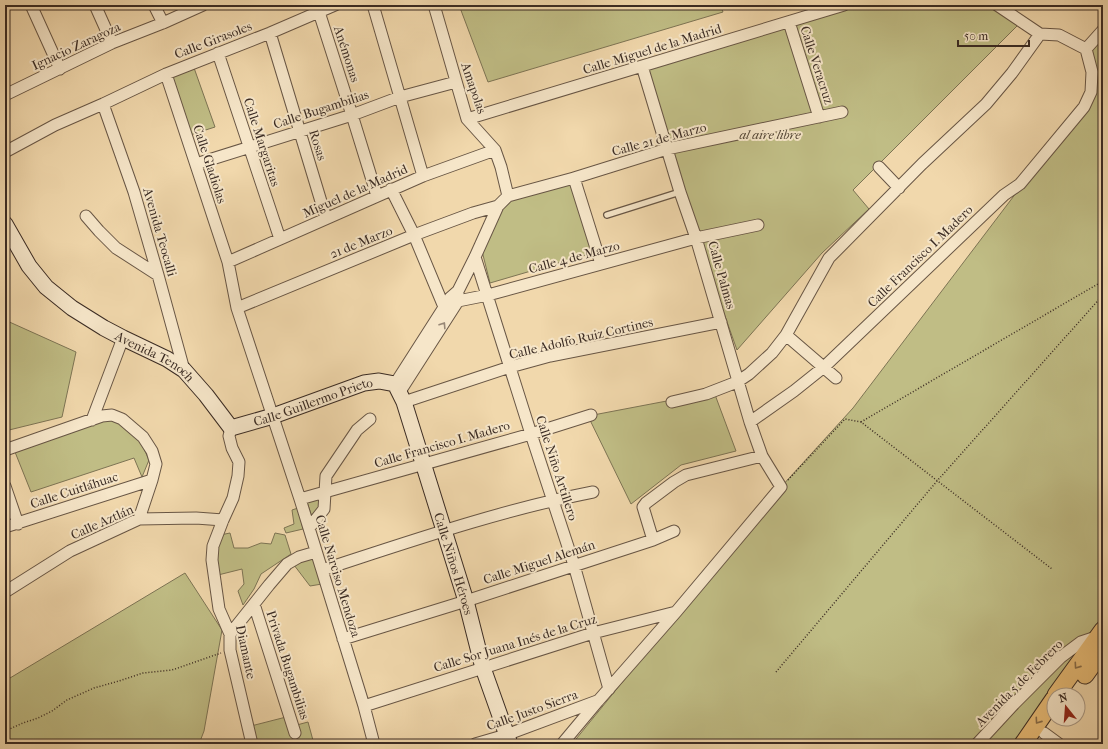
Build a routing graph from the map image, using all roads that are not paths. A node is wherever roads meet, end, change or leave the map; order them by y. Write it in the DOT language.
graph roads {
  1 [pos="31,5"];
  2 [pos="94,5"];
  3 [pos="154,5"];
  4 [pos="203,5"];
  5 [pos="335,5"];
  6 [pos="374,5"];
  7 [pos="434,5"];
  8 [pos="844,5"];
  9 [pos="997,5"];
  10 [pos="319,12"];
  11 [pos="789,22"];
  12 [pos="163,23"];
  13 [pos="1103,30"];
  14 [pos="270,33"];
  15 [pos="1040,34"];
  16 [pos="112,43"];
  17 [pos="1086,49"];
  18 [pos="218,53"];
  19 [pos="642,66"];
  20 [pos="60,69"];
  21 [pos="166,74"];
  22 [pos="456,82"];
  23 [pos="6,91"];
  24 [pos="400,97"];
  25 [pos="103,104"];
  26 [pos="842,112"];
  27 [pos="352,115"];
  28 [pos="819,117"];
  29 [pos="468,119"];
  30 [pos="300,132"];
  31 [pos="249,148"];
  32 [pos="667,149"];
  33 [pos="495,150"];
  34 [pos="5,152"];
  35 [pos="196,164"];
  36 [pos="879,167"];
  37 [pos="423,176"];
  38 [pos="574,178"];
  39 [pos="899,188"];
  40 [pos="391,190"];
  41 [pos="680,192"];
  42 [pos="377,196"];
  43 [pos="508,196"];
  44 [pos="498,206"];
  45 [pos="607,215"];
  46 [pos="86,216"];
  47 [pos="326,218"];
  48 [pos="5,224"];
  49 [pos="758,225"];
  50 [pos="414,235"];
  51 [pos="696,238"];
  52 [pos="280,239"];
  53 [pos="475,257"];
  54 [pos="228,262"];
  55 [pos="601,264"];
  56 [pos="158,275"];
  57 [pos="488,294"];
  58 [pos="458,296"];
  59 [pos="444,307"];
  60 [pos="237,308"];
  61 [pos="721,322"];
  62 [pos="786,335"];
  63 [pos="122,338"];
  64 [pos="510,367"];
  65 [pos="824,368"];
  66 [pos="184,370"];
  67 [pos="836,378"];
  68 [pos="737,382"];
  69 [pos="399,393"];
  70 [pos="672,402"];
  71 [pos="591,415"];
  72 [pos="273,416"];
  73 [pos="370,419"];
  74 [pos="92,420"];
  75 [pos="750,422"];
  76 [pos="231,428"];
  77 [pos="531,434"];
  78 [pos="5,450"];
  79 [pos="762,456"];
  80 [pos="423,464"];
  81 [pos="152,480"];
  82 [pos="5,486"];
  83 [pos="325,492"];
  84 [pos="593,492"];
  85 [pos="300,499"];
  86 [pos="552,500"];
  87 [pos="139,519"];
  88 [pos="222,520"];
  89 [pos="18,524"];
  90 [pos="5,527"];
  91 [pos="309,528"];
  92 [pos="444,530"];
  93 [pos="674,531"];
  94 [pos="653,540"];
  95 [pos="316,552"];
  96 [pos="574,566"];
  97 [pos="322,570"];
  98 [pos="5,592"];
  99 [pos="466,601"];
  100 [pos="254,604"];
  101 [pos="676,612"];
  102 [pos="594,633"];
  103 [pos="230,634"];
  104 [pos="343,639"];
  105 [pos="1102,639"];
  106 [pos="483,668"];
  107 [pos="1063,687"];
  108 [pos="1075,687"];
  109 [pos="609,689"];
  110 [pos="598,701"];
  111 [pos="364,706"];
  112 [pos="1046,710"];
  113 [pos="1048,727"];
  114 [pos="295,733"];
  115 [pos="1040,738"];
  116 [pos="508,739"];
  117 [pos="252,744"];
  118 [pos="374,744"];
  119 [pos="475,744"];
  120 [pos="562,744"];
  121 [pos="977,744"];
  122 [pos="1023,744"];
  123 [pos="1059,744"];
  1 -- 20 [label="street"];
  2 -- 16 [label="street"];
  3 -- 12 [label="street"];
  4 -- 12 [label="street, Ignacio Zaragoza"];
  5 -- 10 [label="street, Calle Girasoles"];
  6 -- 24 [label="street"];
  7 -- 22 [label="street, Amapolas"];
  8 -- 11 [label="street, Calle Miguel de la Madrid"];
  9 -- 15 [label="street"];
  10 -- 14 [label="street, Calle Girasoles"];
  10 -- 27 [label="street, Anémonas"];
  11 -- 19 [label="street, Calle Miguel de la Madrid"];
  11 -- 28 [label="street, Calle Veracruz"];
  12 -- 16 [label="street, Ignacio Zaragoza"];
  13 -- 17 [label="street"];
  14 -- 18 [label="street, Calle Girasoles"];
  14 -- 30 [label="street, Rosas"];
  15 -- 17 [label="street"];
  15 -- 39 [label="street"];
  16 -- 20 [label="street, Ignacio Zaragoza"];
  17 -- 65 [label="street, Calle Francisco I. Madero"];
  18 -- 21 [label="street, Calle Girasoles"];
  18 -- 31 [label="street, Calle Margaritas"];
  19 -- 29 [label="street, Calle Miguel de la Madrid"];
  19 -- 32 [label="street, Calle Palmas"];
  20 -- 23 [label="street, Ignacio Zaragoza"];
  21 -- 25 [label="street, Calle Girasoles"];
  21 -- 35 [label="street, Calle Gladiolas"];
  22 -- 24 [label="street, Calle Bugambilias"];
  22 -- 29 [label="street, Amapolas"];
  24 -- 27 [label="street, Calle Bugambilias"];
  24 -- 37 [label="street"];
  25 -- 34 [label="street, Calle Girasoles"];
  25 -- 56 [label="street, Avenida Teocalli"];
  26 -- 28 [label="street, Calle 21 de Marzo"];
  27 -- 30 [label="street, Calle Bugambilias"];
  27 -- 42 [label="street, Anémonas"];
  28 -- 32 [label="street, Calle 21 de Marzo"];
  29 -- 33 [label="street, Amapolas"];
  30 -- 31 [label="street, Calle Bugambilias"];
  30 -- 47 [label="street, Rosas"];
  31 -- 35 [label="street, Calle Bugambilias"];
  31 -- 52 [label="street, Calle Margaritas"];
  32 -- 38 [label="street, Calle 21 de Marzo"];
  32 -- 41 [label="street, Calle Palmas"];
  33 -- 37 [label="street, Miguel de la Madrid"];
  33 -- 43 [label="street, Amapolas"];
  35 -- 54 [label="street, Calle Gladiolas"];
  36 -- 39 [label="street"];
  37 -- 40 [label="street, Miguel de la Madrid"];
  38 -- 43 [label="street, Calle 21 de Marzo"];
  38 -- 55 [label="street"];
  39 -- 62 [label="street"];
  40 -- 42 [label="street, Miguel de la Madrid"];
  40 -- 50 [label="street"];
  41 -- 45 [label="lane"];
  41 -- 51 [label="street, Calle Palmas"];
  42 -- 47 [label="street, Miguel de la Madrid"];
  43 -- 44 [label="street"];
  44 -- 50 [label="street, 21 de Marzo"];
  44 -- 53 [label="street"];
  46 -- 56 [label="street"];
  47 -- 52 [label="street, Miguel de la Madrid"];
  48 -- 63 [label="street, Avenida Tenoch"];
  49 -- 51 [label="street, Calle 4 de Marzo"];
  50 -- 59 [label="street"];
  50 -- 60 [label="street, 21 de Marzo"];
  51 -- 55 [label="street, Calle 4 de Marzo"];
  51 -- 61 [label="street, Calle Palmas"];
  52 -- 54 [label="street, Miguel de la Madrid"];
  53 -- 57 [label="street, Calle Niño Artillero"];
  53 -- 58 [label="street"];
  54 -- 60 [label="street"];
  55 -- 57 [label="street, Calle 4 de Marzo"];
  56 -- 66 [label="street, Avenida Teocalli"];
  57 -- 58 [label="street, Calle 4 de Marzo"];
  57 -- 64 [label="street, Calle Niño Artillero"];
  58 -- 59 [label="street"];
  69 -- 58 [label="street, one-way"];
  59 -- 69 [label="street"];
  60 -- 72 [label="street, Calle Narciso Mendoza"];
  61 -- 64 [label="street, Calle Adolfo Ruiz Cortines"];
  61 -- 68 [label="street, Calle Palmas"];
  62 -- 65 [label="street"];
  62 -- 68 [label="street"];
  63 -- 66 [label="street, Avenida Tenoch"];
  63 -- 74 [label="street"];
  64 -- 69 [label="street, Calle Adolfo Ruiz Cortines"];
  64 -- 77 [label="street, Calle Niño Artillero"];
  65 -- 67 [label="street"];
  65 -- 75 [label="street, Calle Francisco I. Madero"];
  66 -- 76 [label="street, Avenida Tenoch"];
  68 -- 70 [label="street"];
  68 -- 75 [label="street, Calle Palmas"];
  69 -- 72 [label="street, Calle Guillermo Prieto"];
  69 -- 80 [label="street, Calle Niños Héroes"];
  71 -- 77 [label="street, Calle Francisco I. Madero"];
  72 -- 76 [label="street, Calle Guillermo Prieto"];
  72 -- 85 [label="street, Calle Narciso Mendoza"];
  73 -- 83 [label="street"];
  74 -- 78 [label="street"];
  74 -- 81 [label="street"];
  75 -- 79 [label="street, Calle Palmas"];
  76 -- 88 [label="street"];
  77 -- 80 [label="street, Calle Francisco I. Madero"];
  77 -- 86 [label="street, Calle Niño Artillero"];
  79 -- 94 [label="street"];
  79 -- 101 [label="street, Calle Palmas"];
  80 -- 83 [label="street, Calle Francisco I. Madero"];
  80 -- 92 [label="street, Calle Niños Héroes"];
  81 -- 87 [label="street"];
  81 -- 89 [label="street, Calle Cuitláhuac"];
  82 -- 89 [label="street"];
  83 -- 85 [label="street, Calle Francisco I. Madero"];
  83 -- 91 [label="street"];
  84 -- 86 [label="street"];
  85 -- 91 [label="street, Calle Narciso Mendoza"];
  86 -- 92 [label="street"];
  86 -- 96 [label="street, Calle Niño Artillero"];
  87 -- 88 [label="street, Calle Aztlán"];
  87 -- 98 [label="street, Calle Aztlán"];
  88 -- 103 [label="street, Diamante"];
  89 -- 90 [label="street, Calle Cuitláhuac"];
  91 -- 95 [label="street, Calle Narciso Mendoza"];
  92 -- 97 [label="street"];
  92 -- 99 [label="street, Calle Niños Héroes"];
  93 -- 94 [label="street, Calle Miguel Alemán"];
  94 -- 96 [label="street, Calle Miguel Alemán"];
  95 -- 97 [label="street, Calle Narciso Mendoza"];
  95 -- 100 [label="street"];
  96 -- 99 [label="street, Calle Miguel Alemán"];
  96 -- 102 [label="street, Calle Niño Artillero"];
  97 -- 104 [label="street, Calle Narciso Mendoza"];
  99 -- 104 [label="street, Calle Miguel Alemán"];
  99 -- 106 [label="street, Calle Niños Héroes"];
  100 -- 103 [label="street"];
  100 -- 114 [label="street, Privada Bugambilias"];
  101 -- 102 [label="street, Calle Sor Juana Inés de la Cruz"];
  101 -- 109 [label="street"];
  102 -- 106 [label="street, Calle Sor Juana Inés de la Cruz"];
  102 -- 109 [label="street, Calle Niño Artillero"];
  103 -- 117 [label="street, Diamante"];
  104 -- 111 [label="street, Calle Narciso Mendoza"];
  105 -- 107 [label="main road, one-way"];
  105 -- 108 [label="main road"];
  105 -- 121 [label="street, Avenida 5 de Febrero"];
  106 -- 111 [label="street, Calle Sor Juana Inés de la Cruz"];
  106 -- 116 [label="street, Calle Niños Héroes"];
  109 -- 110 [label="street"];
  110 -- 116 [label="street, Calle Justo Sierra"];
  110 -- 120 [label="street"];
  111 -- 118 [label="street, Calle Narciso Mendoza"];
  112 -- 122 [label="main road, one-way"];
  113 -- 115 [label="main road"];
  115 -- 123 [label="street"];
  116 -- 119 [label="street, Calle Justo Sierra"];
}
